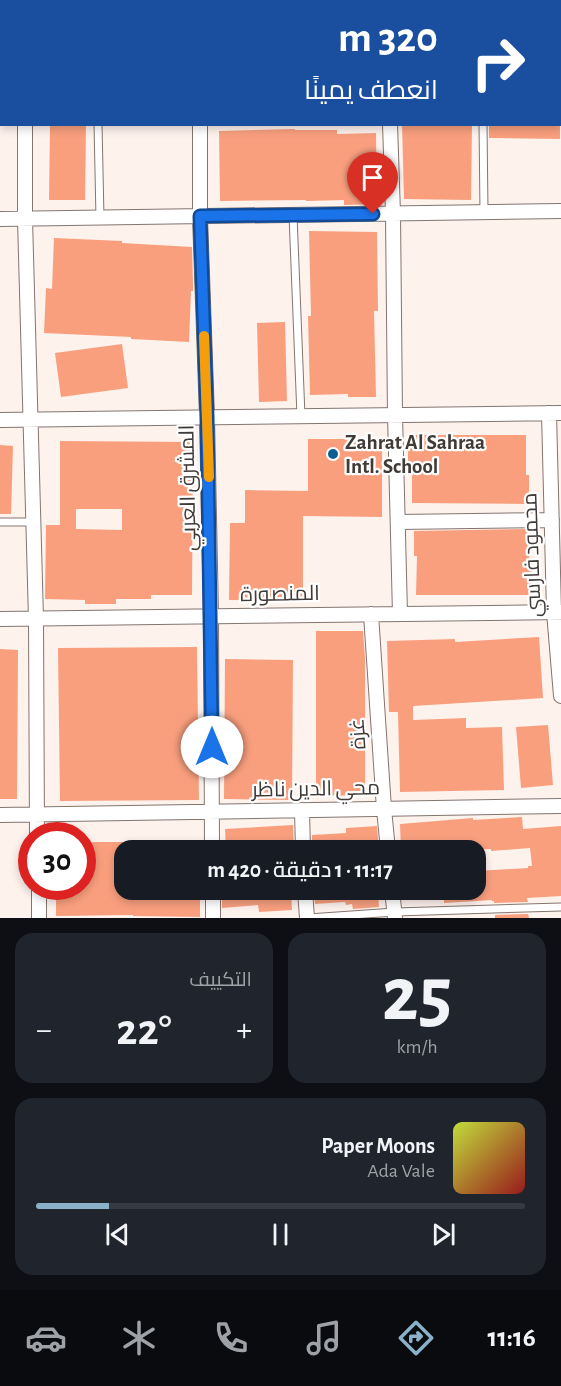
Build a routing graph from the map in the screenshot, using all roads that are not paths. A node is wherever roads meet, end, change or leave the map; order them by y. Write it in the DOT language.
graph roads {
  1 [pos="25,126"];
  2 [pos="98,126"];
  3 [pos="200,126"];
  4 [pos="390,126"];
  5 [pos="483,126"];
  6 [pos="561,211"];
  7 [pos="483,212"];
  8 [pos="393,214"];
  9 [pos="293,215"];
  10 [pos="200,216"];
  11 [pos="100,218"];
  12 [pos="0,219"];
  13 [pos="25,219"];
  14 [pos="555,413"];
  15 [pos="395,415"];
  16 [pos="301,416"];
  17 [pos="207,417"];
  18 [pos="31,419"];
  19 [pos="0,420"];
  20 [pos="552,520"];
  21 [pos="0,522"];
  22 [pos="33,522"];
  23 [pos="398,522"];
  24 [pos="558,612"];
  25 [pos="371,614"];
  26 [pos="400,614"];
  27 [pos="211,616"];
  28 [pos="0,619"];
  29 [pos="36,619"];
  30 [pos="561,696"];
  31 [pos="561,806"];
  32 [pos="384,809"];
  33 [pos="302,810"];
  34 [pos="212,812"];
  35 [pos="37,814"];
  36 [pos="0,815"];
  37 [pos="37,822"];
  38 [pos="212,840"];
  39 [pos="303,840"];
  40 [pos="387,840"];
  41 [pos="39,900"];
  42 [pos="213,900"];
  43 [pos="306,900"];
  44 [pos="393,900"];
  45 [pos="561,907"];
  46 [pos="395,915"];
  47 [pos="39,918"];
  48 [pos="213,918"];
  49 [pos="308,918"];
  1 -- 13 [label="street"];
  2 -- 11 [label="lane"];
  3 -- 10 [label="street, المشرق العربي"];
  4 -- 8 [label="street"];
  5 -- 7 [label="lane"];
  6 -- 7 [label="street"];
  7 -- 8 [label="street"];
  8 -- 9 [label="street"];
  8 -- 15 [label="street"];
  9 -- 10 [label="street"];
  9 -- 16 [label="lane"];
  10 -- 11 [label="street"];
  10 -- 17 [label="street, المشرق العربي"];
  11 -- 13 [label="street"];
  12 -- 13 [label="street"];
  13 -- 18 [label="street"];
  14 -- 15 [label="street"];
  14 -- 20 [label="street, محمود فارسي"];
  15 -- 16 [label="street"];
  15 -- 23 [label="street"];
  16 -- 17 [label="street"];
  17 -- 18 [label="street"];
  17 -- 27 [label="street, المشرق العربي"];
  18 -- 19 [label="street"];
  18 -- 22 [label="street"];
  20 -- 23 [label="street"];
  20 -- 24 [label="street, محمود فارسي"];
  21 -- 22 [label="lane"];
  22 -- 29 [label="street"];
  23 -- 26 [label="street"];
  24 -- 26 [label="street, المنصورة"];
  24 -- 30 [label="street, محمود فارسي"];
  25 -- 26 [label="street, المنصورة"];
  25 -- 27 [label="street, المنصورة"];
  25 -- 32 [label="street, غزة"];
  27 -- 29 [label="street, المنصورة"];
  27 -- 34 [label="street, المشرق العربي"];
  28 -- 29 [label="street, المنصورة"];
  29 -- 35 [label="street"];
  31 -- 32 [label="street, محي الدين ناظر"];
  32 -- 33 [label="street, محي الدين ناظر"];
  32 -- 40 [label="street, غزة"];
  33 -- 34 [label="street, محي الدين ناظر"];
  33 -- 39 [label="street"];
  34 -- 35 [label="street, محي الدين ناظر"];
  34 -- 38 [label="street, المشرق العربي"];
  35 -- 36 [label="street, محي الدين ناظر"];
  35 -- 37 [label="street"];
  41 -- 47 [label="street"];
  42 -- 48 [label="street"];
  43 -- 49 [label="street"];
  44 -- 46 [label="street"];
  45 -- 46 [label="lane"];
  46 -- 49 [label="lane"];
}
